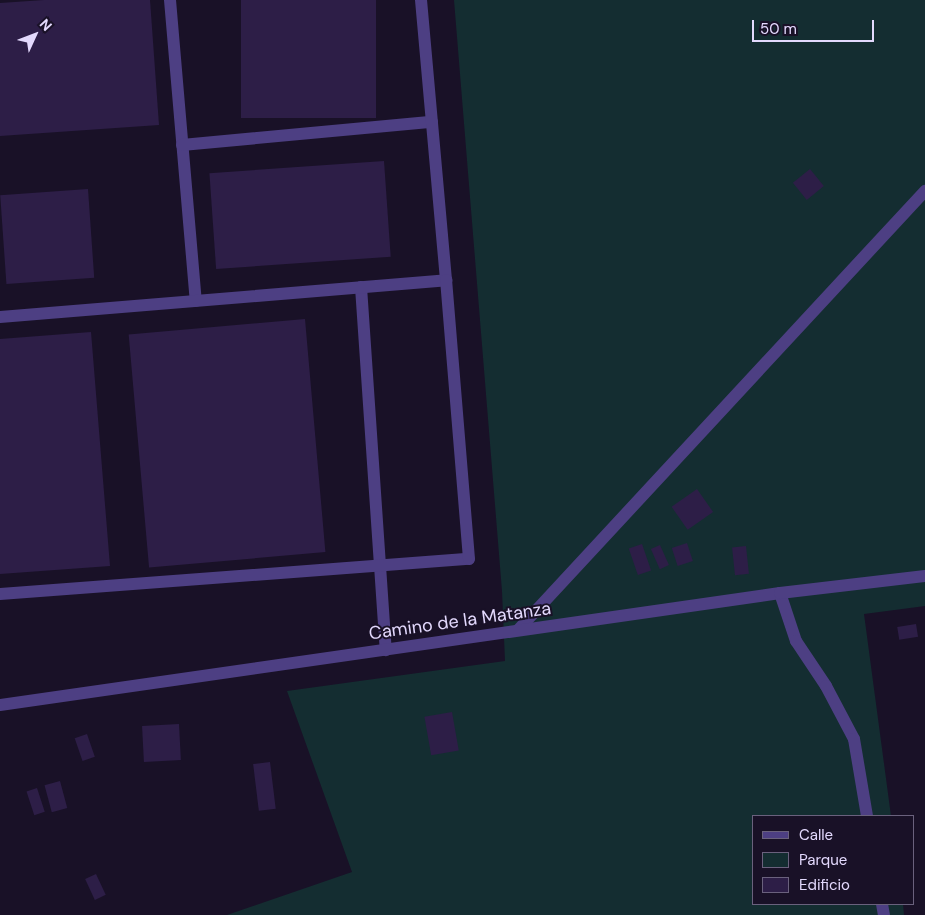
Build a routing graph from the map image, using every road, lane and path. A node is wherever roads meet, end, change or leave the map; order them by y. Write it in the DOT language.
graph roads {
  1 [pos="170,0"];
  2 [pos="421,0"];
  3 [pos="432,122"];
  4 [pos="182,145"];
  5 [pos="925,191"];
  6 [pos="446,280"];
  7 [pos="361,287"];
  8 [pos="196,301"];
  9 [pos="0,317"];
  10 [pos="379,565"];
  11 [pos="925,576"];
  12 [pos="780,593"];
  13 [pos="0,594"];
  14 [pos="518,630"];
  15 [pos="386,650"];
  16 [pos="0,705"];
  17 [pos="867,815"];
  1 -- 4 [label="street"];
  2 -- 3 [label="street"];
  3 -- 4 [label="street"];
  3 -- 6 [label="street"];
  4 -- 8 [label="street"];
  5 -- 14 [label="street"];
  6 -- 7 [label="street"];
  6 -- 10 [label="street"];
  7 -- 8 [label="street"];
  7 -- 10 [label="street"];
  8 -- 9 [label="street"];
  10 -- 13 [label="street"];
  10 -- 15 [label="street"];
  11 -- 12 [label="street, Camino de la Matanza"];
  12 -- 14 [label="street, Camino de la Matanza"];
  12 -- 17 [label="street"];
  14 -- 15 [label="street, Camino de la Matanza"];
  15 -- 16 [label="street, Camino de la Matanza"];
}
